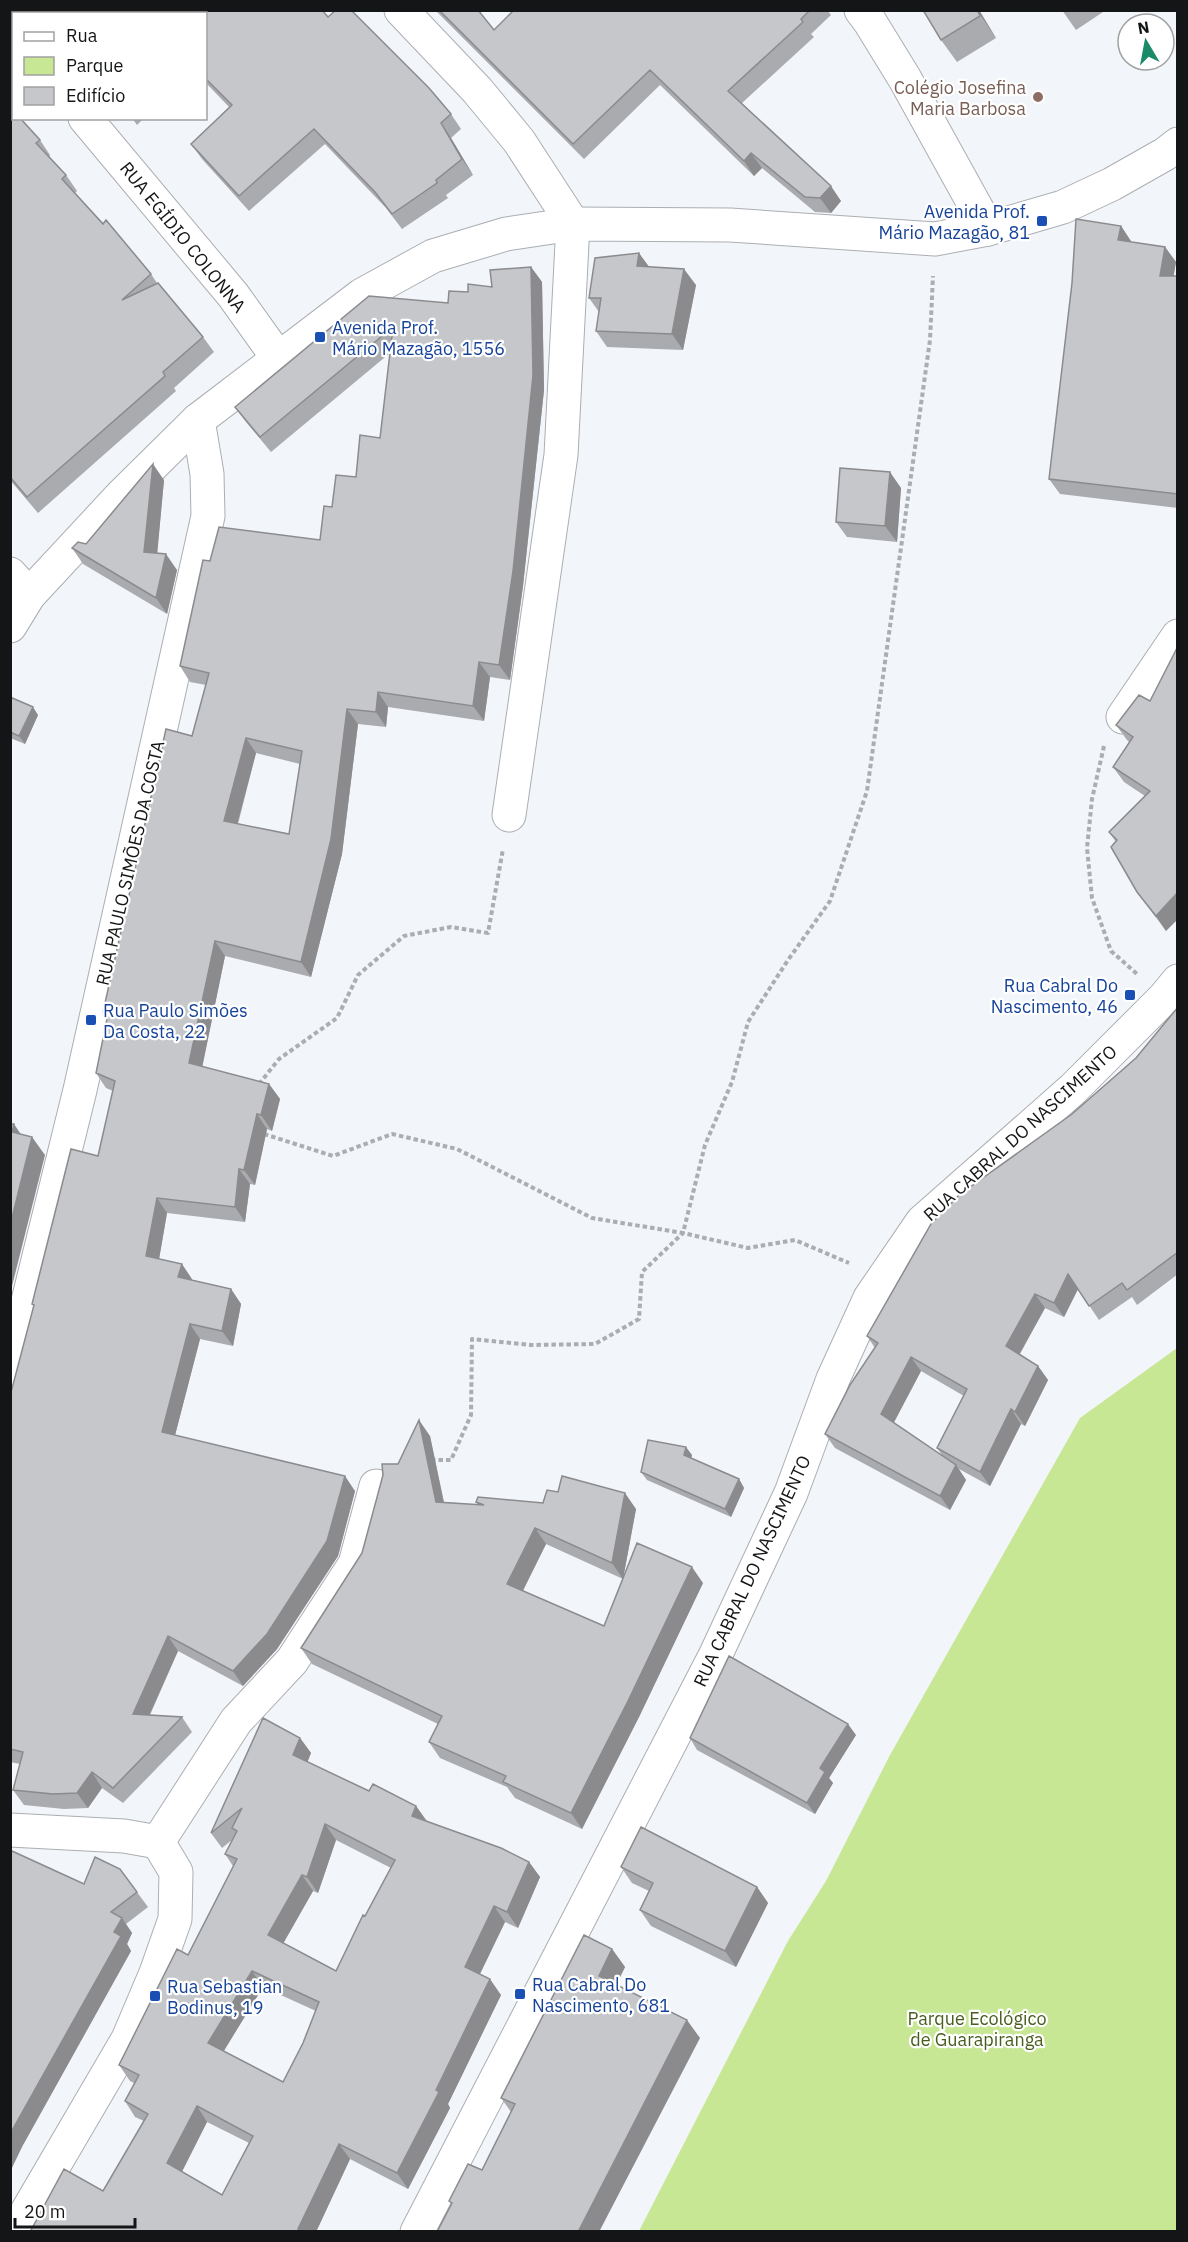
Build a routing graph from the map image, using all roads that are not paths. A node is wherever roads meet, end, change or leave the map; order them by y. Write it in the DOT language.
graph roads {
  1 [pos="401,10"];
  2 [pos="861,10"];
  3 [pos="87,120"];
  4 [pos="1178,144"];
  5 [pos="573,224"];
  6 [pos="988,229"];
  7 [pos="278,358"];
  8 [pos="198,420"];
  9 [pos="20,585"];
  10 [pos="10,626"];
  11 [pos="1178,636"];
  12 [pos="1123,717"];
  13 [pos="509,815"];
  14 [pos="1171,990"];
  15 [pos="10,1374"];
  16 [pos="376,1486"];
  17 [pos="10,1830"];
  18 [pos="158,1842"];
  19 [pos="15,2232"];
  20 [pos="417,2232"];
  1 -- 5 [label="street"];
  2 -- 6 [label="street"];
  3 -- 7 [label="street, RUA EGÍDIO COLONNA"];
  4 -- 6 [label="street"];
  5 -- 6 [label="street"];
  5 -- 7 [label="street"];
  5 -- 13 [label="street"];
  7 -- 8 [label="street"];
  8 -- 9 [label="street"];
  8 -- 15 [label="street, RUA PAULO SIMÕES DA COSTA"];
  9 -- 10 [label="street"];
  11 -- 12 [label="street"];
  14 -- 20 [label="street, RUA CABRAL DO NASCIMENTO"];
  16 -- 18 [label="street"];
  17 -- 18 [label="street"];
  18 -- 19 [label="street"];
}
